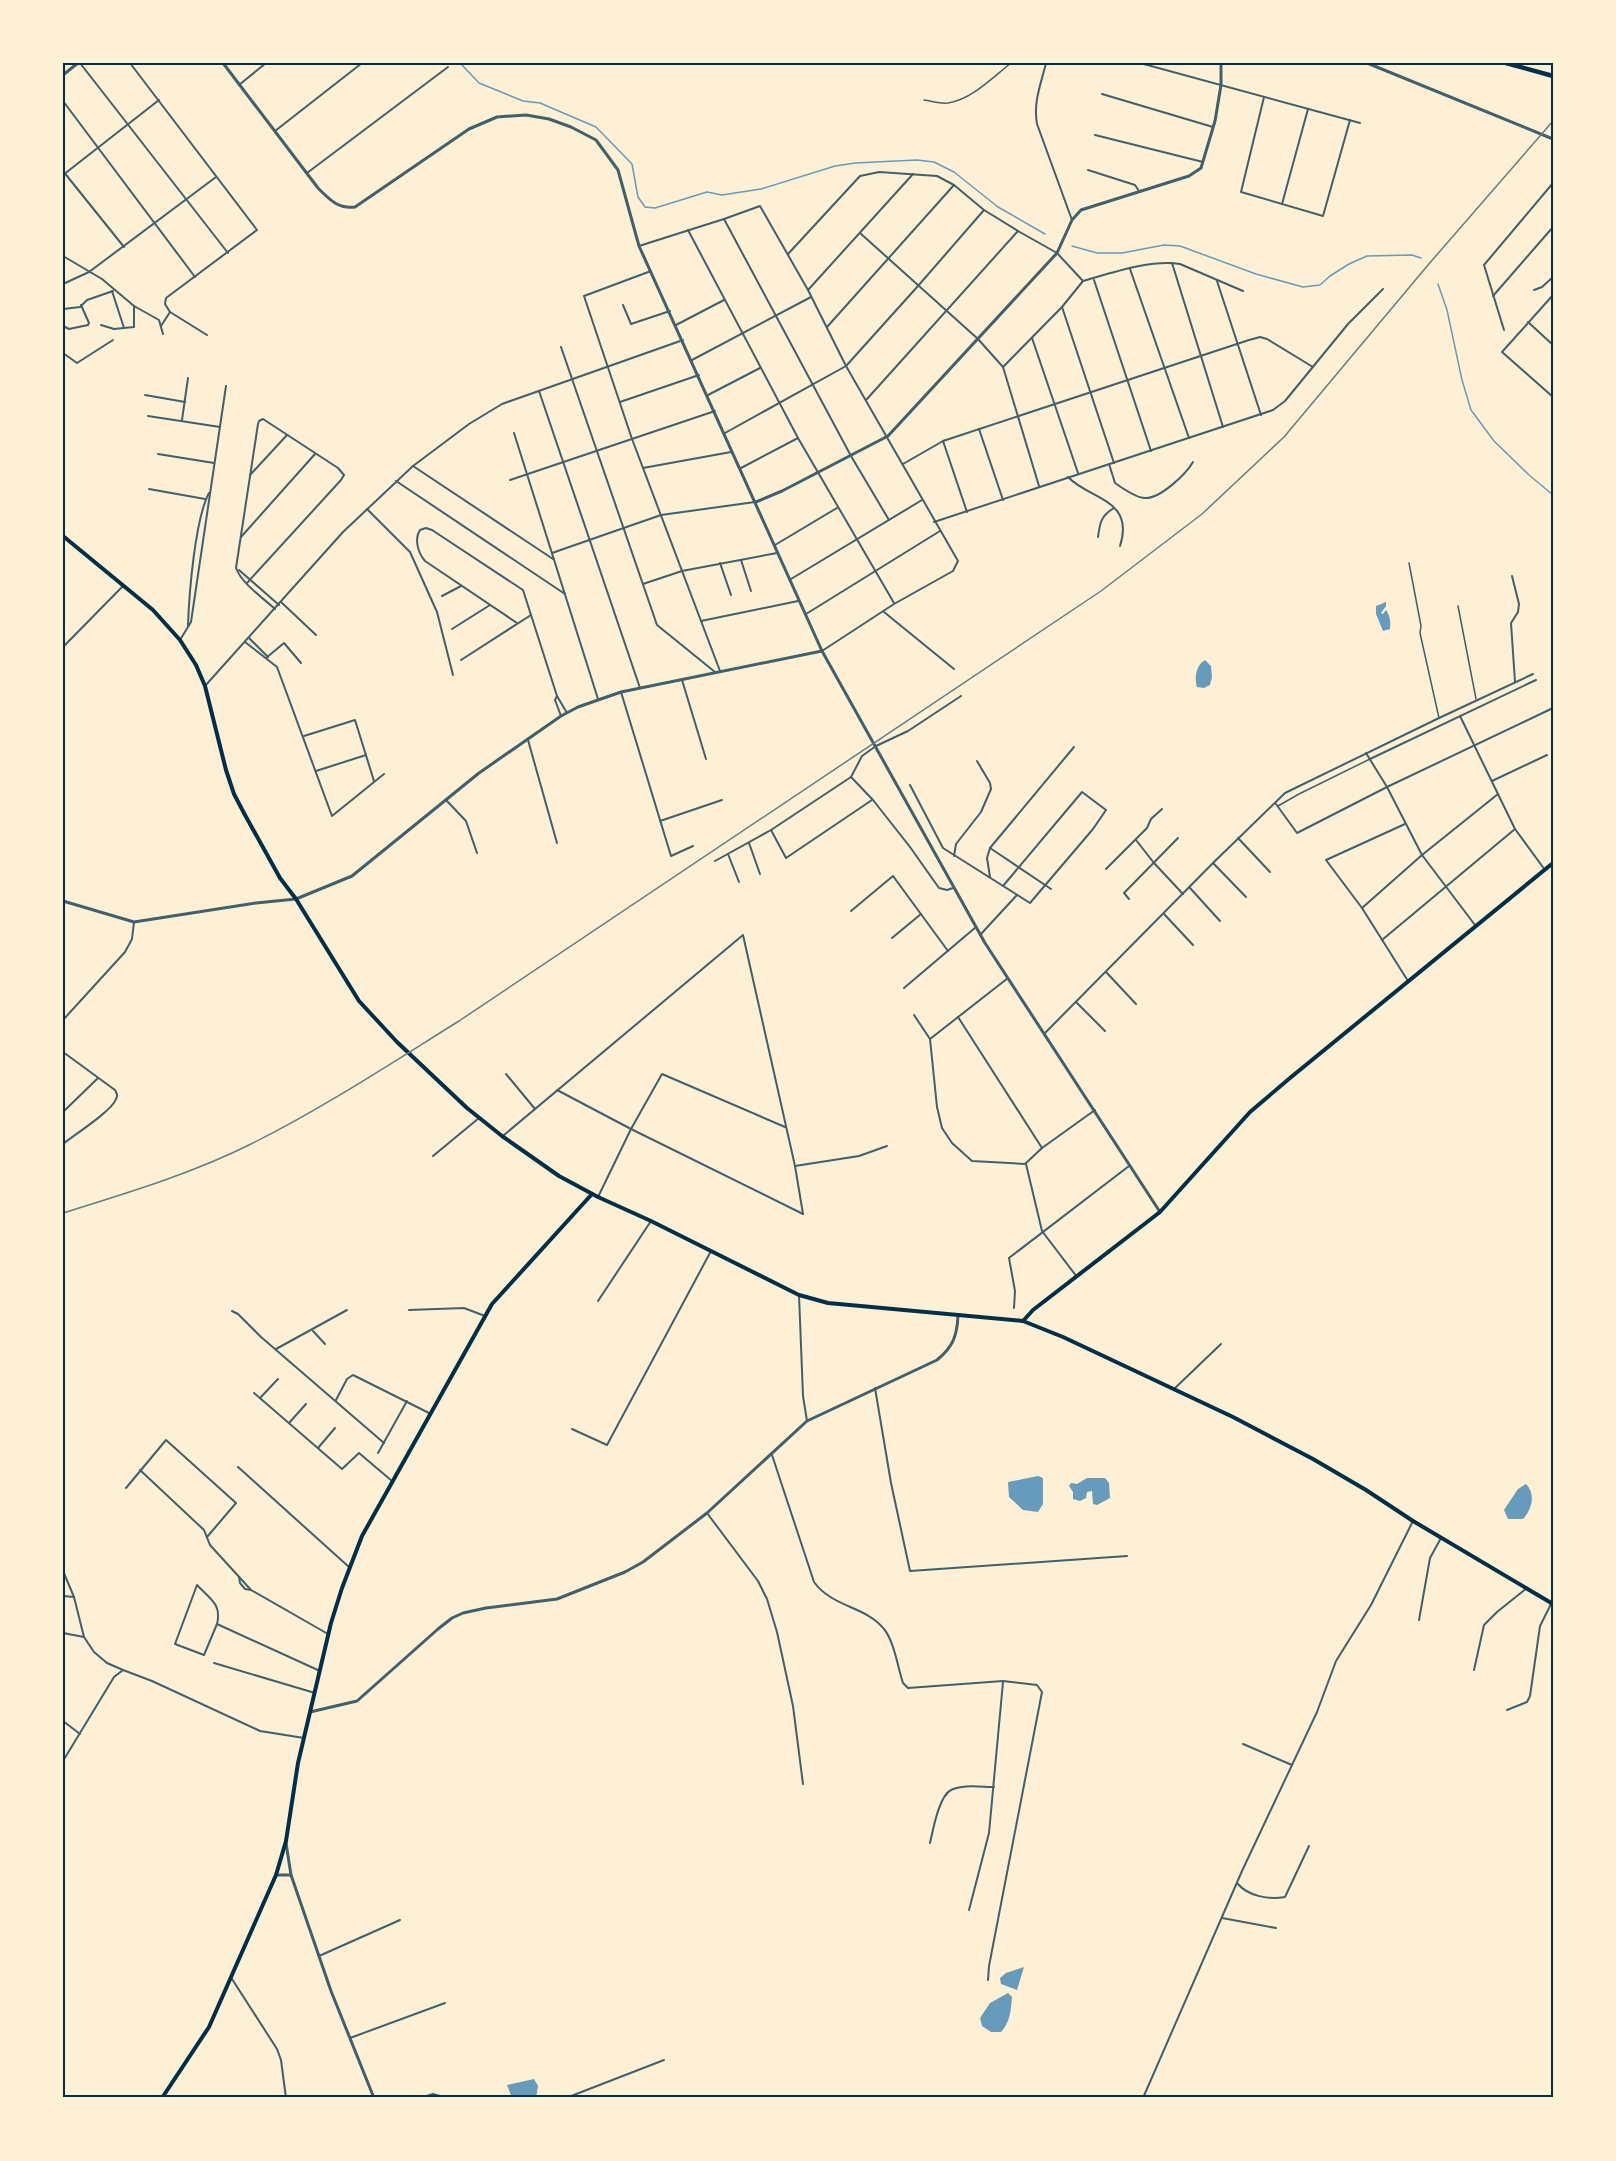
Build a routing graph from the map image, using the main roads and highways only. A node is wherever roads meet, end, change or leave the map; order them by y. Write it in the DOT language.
graph roads {
  1 [pos="1506,63"];
  2 [pos="1553,76"];
  3 [pos="63,536"];
  4 [pos="1553,863"];
  5 [pos="592,1194"];
  6 [pos="1023,1322"];
  7 [pos="1552,1603"];
  8 [pos="162,2098"];
  1 -- 2 [label="highway"];
  3 -- 5 [label="main road"];
  4 -- 6 [label="main road"];
  5 -- 6 [label="main road"];
  5 -- 8 [label="main road"];
  6 -- 7 [label="main road"];
}
